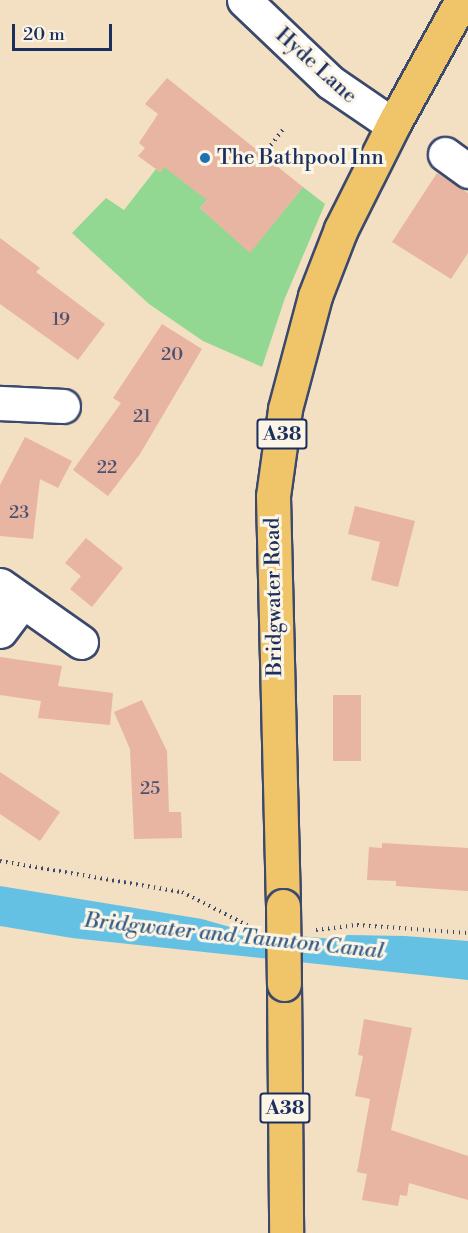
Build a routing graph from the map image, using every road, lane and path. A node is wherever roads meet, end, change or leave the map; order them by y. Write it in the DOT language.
graph roads {
  1 [pos="244,0"];
  2 [pos="462,0"];
  3 [pos="393,124"];
  4 [pos="284,128"];
  5 [pos="267,150"];
  6 [pos="0,403"];
  7 [pos="63,406"];
  8 [pos="10,594"];
  9 [pos="0,630"];
  10 [pos="81,642"];
  11 [pos="0,861"];
  12 [pos="271,917"];
  13 [pos="312,929"];
  14 [pos="468,933"];
  15 [pos="286,1233"];
  1 -- 3 [label="street, Hyde Lane"];
  2 -- 3 [label="main road, Bridgwater Road / A38"];
  3 -- 12 [label="main road, Bridgwater Road / A38"];
  4 -- 5 [label="path"];
  6 -- 7 [label="street"];
  8 -- 9 [label="street"];
  8 -- 10 [label="street"];
  11 -- 12 [label="path"];
  12 -- 15 [label="main road, Bridgwater Road / A38, bridge"];
  13 -- 14 [label="path"];
}
